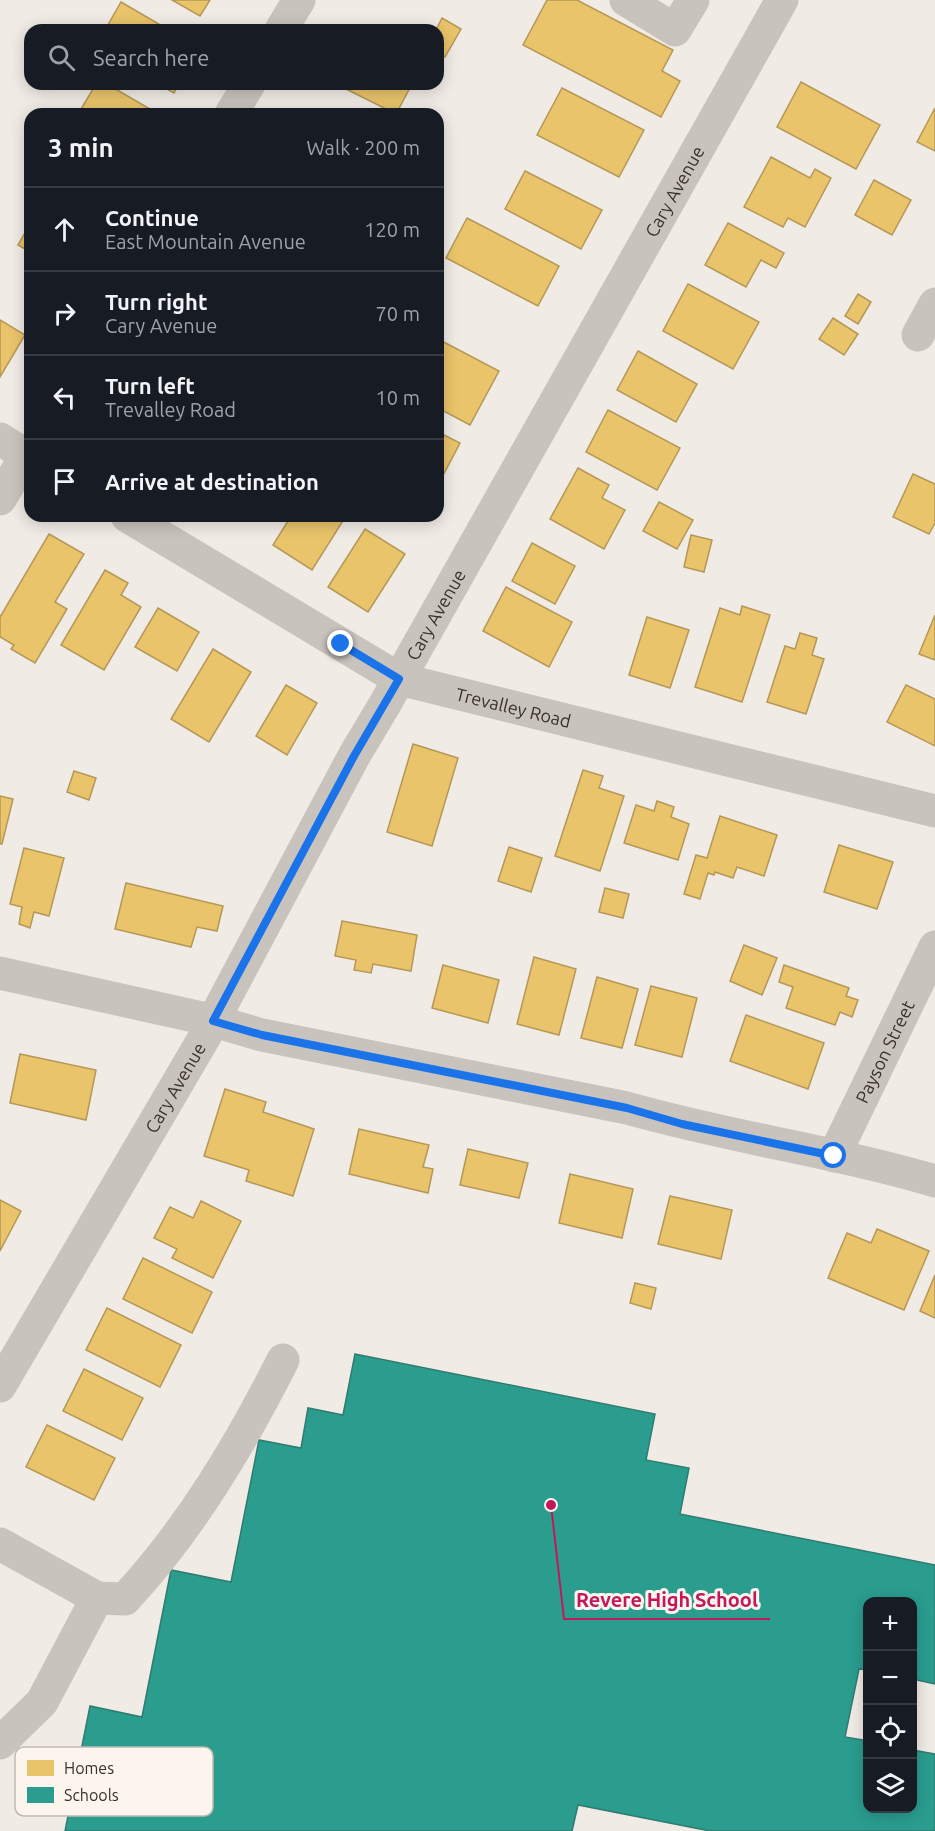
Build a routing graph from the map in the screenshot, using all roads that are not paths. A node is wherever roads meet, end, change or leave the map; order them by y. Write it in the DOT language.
graph roads {
  1 [pos="299,0"];
  2 [pos="626,0"];
  3 [pos="693,0"];
  4 [pos="782,0"];
  5 [pos="285,24"];
  6 [pos="245,90"];
  7 [pos="235,108"];
  8 [pos="935,304"];
  9 [pos="918,335"];
  10 [pos="22,450"];
  11 [pos="0,499"];
  12 [pos="137,522"];
  13 [pos="399,679"];
  14 [pos="935,812"];
  15 [pos="935,947"];
  16 [pos="0,973"];
  17 [pos="213,1021"];
  18 [pos="834,1156"];
  19 [pos="935,1181"];
  20 [pos="283,1360"];
  21 [pos="0,1386"];
  22 [pos="0,1544"];
  23 [pos="97,1598"];
  24 [pos="0,1743"];
  1 -- 5 [label="street"];
  2 -- 3 [label="street"];
  4 -- 13 [label="street, Cary Avenue"];
  6 -- 7 [label="street"];
  8 -- 9 [label="street"];
  10 -- 11 [label="street"];
  12 -- 13 [label="street, Trevalley Road"];
  13 -- 14 [label="street, Trevalley Road"];
  13 -- 17 [label="street, Cary Avenue"];
  15 -- 18 [label="street, Payson Street"];
  16 -- 17 [label="street"];
  17 -- 18 [label="street"];
  17 -- 21 [label="street, Cary Avenue"];
  18 -- 19 [label="street"];
  20 -- 23 [label="street"];
  22 -- 23 [label="street"];
  23 -- 24 [label="street"];
}
